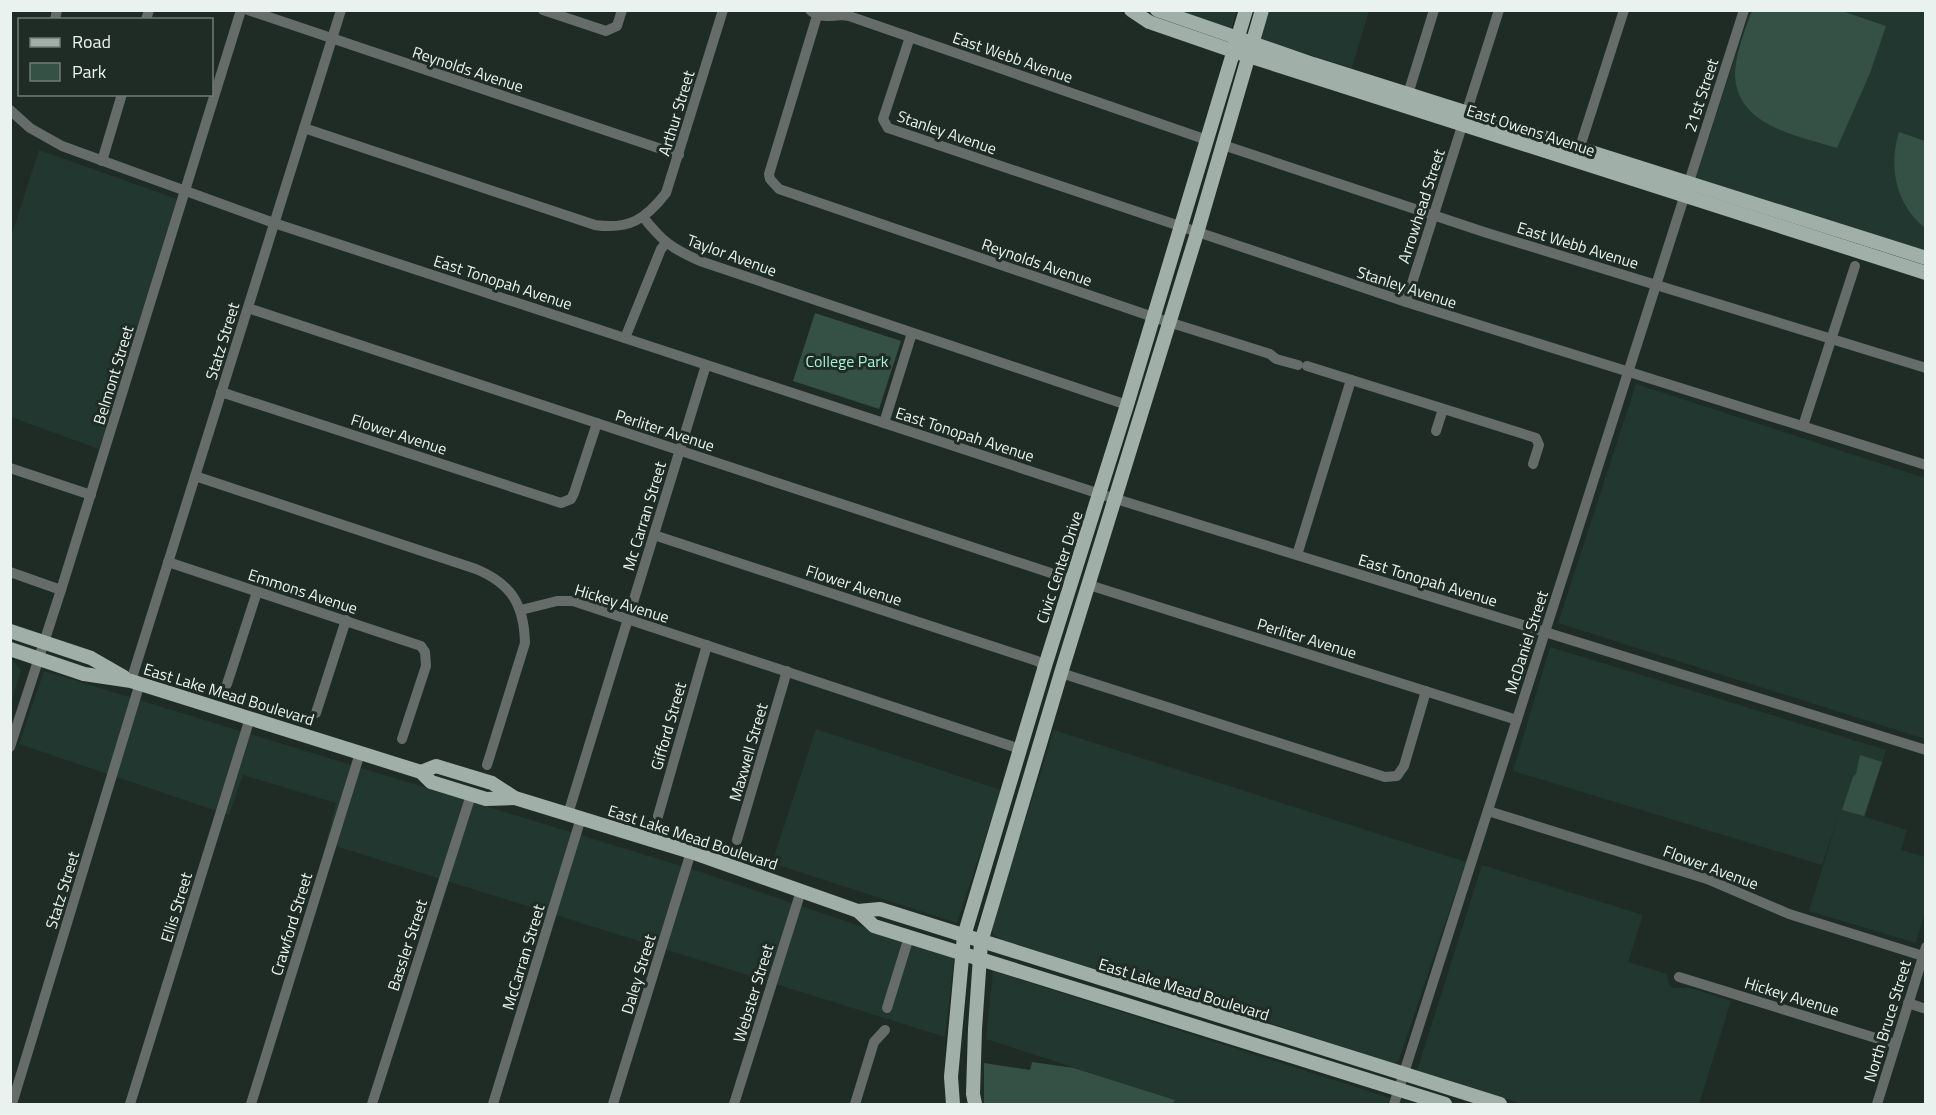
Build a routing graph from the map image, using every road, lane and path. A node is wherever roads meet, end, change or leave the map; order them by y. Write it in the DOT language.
graph roads {
  1 [pos="241,10"];
  2 [pos="248,10"];
  3 [pos="341,10"];
  4 [pos="543,10"];
  5 [pos="622,10"];
  6 [pos="723,10"];
  7 [pos="1131,10"];
  8 [pos="1157,10"];
  9 [pos="1246,10"];
  10 [pos="1262,10"];
  11 [pos="1434,10"];
  12 [pos="1498,10"];
  13 [pos="1624,10"];
  14 [pos="1744,10"];
  15 [pos="813,13"];
  16 [pos="910,37"];
  17 [pos="332,39"];
  18 [pos="1235,45"];
  19 [pos="1249,50"];
  20 [pos="1408,94"];
  21 [pos="121,96"];
  22 [pos="11,112"];
  23 [pos="1464,119"];
  24 [pos="304,128"];
  25 [pos="1207,140"];
  26 [pos="1223,145"];
  27 [pos="679,155"];
  28 [pos="1577,155"];
  29 [pos="102,161"];
  30 [pos="1687,189"];
  31 [pos="185,191"];
  32 [pos="1791,215"];
  33 [pos="1434,216"];
  34 [pos="643,217"];
  35 [pos="274,223"];
  36 [pos="1774,224"];
  37 [pos="1180,228"];
  38 [pos="1197,233"];
  39 [pos="666,243"];
  40 [pos="1926,258"];
  41 [pos="1855,266"];
  42 [pos="1926,273"];
  43 [pos="1656,285"];
  44 [pos="1406,302"];
  45 [pos="248,308"];
  46 [pos="1153,317"];
  47 [pos="1169,322"];
  48 [pos="912,333"];
  49 [pos="625,338"];
  50 [pos="1833,339"];
  51 [pos="706,365"];
  52 [pos="1926,368"];
  53 [pos="1628,373"];
  54 [pos="1351,380"];
  55 [pos="221,392"];
  56 [pos="1127,405"];
  57 [pos="1443,409"];
  58 [pos="597,423"];
  59 [pos="884,423"];
  60 [pos="1803,426"];
  61 [pos="1436,431"];
  62 [pos="679,451"];
  63 [pos="1533,464"];
  64 [pos="1926,465"];
  65 [pos="10,468"];
  66 [pos="195,477"];
  67 [pos="1100,494"];
  68 [pos="91,495"];
  69 [pos="1115,499"];
  70 [pos="654,535"];
  71 [pos="1297,555"];
  72 [pos="168,562"];
  73 [pos="10,572"];
  74 [pos="1072,580"];
  75 [pos="1089,585"];
  76 [pos="61,590"];
  77 [pos="257,591"];
  78 [pos="521,610"];
  79 [pos="628,619"];
  80 [pos="1060,619"];
  81 [pos="346,620"];
  82 [pos="10,631"];
  83 [pos="1545,632"];
  84 [pos="44,642"];
  85 [pos="707,645"];
  86 [pos="10,649"];
  87 [pos="39,659"];
  88 [pos="1045,666"];
  89 [pos="787,671"];
  90 [pos="1061,673"];
  91 [pos="135,682"];
  92 [pos="227,684"];
  93 [pos="1426,691"];
  94 [pos="315,713"];
  95 [pos="1048,716"];
  96 [pos="250,718"];
  97 [pos="1517,720"];
  98 [pos="402,739"];
  99 [pos="10,747"];
  100 [pos="1020,749"];
  101 [pos="1926,750"];
  102 [pos="360,753"];
  103 [pos="488,765"];
  104 [pos="421,772"];
  105 [pos="471,795"];
  106 [pos="515,798"];
  107 [pos="1488,811"];
  108 [pos="575,816"];
  109 [pos="658,816"];
  110 [pos="737,840"];
  111 [pos="691,852"];
  112 [pos="801,891"];
  113 [pos="858,911"];
  114 [pos="964,936"];
  115 [pos="909,937"];
  116 [pos="981,942"];
  117 [pos="1924,952"];
  118 [pos="963,954"];
  119 [pos="980,959"];
  120 [pos="1679,976"];
  121 [pos="1908,1003"];
  122 [pos="887,1008"];
  123 [pos="1926,1009"];
  124 [pos="1208,1013"];
  125 [pos="1203,1028"];
  126 [pos="885,1030"];
  127 [pos="1895,1044"];
  128 [pos="1404,1074"];
  129 [pos="1399,1090"];
  130 [pos="12,1104"];
  131 [pos="130,1104"];
  132 [pos="251,1104"];
  133 [pos="372,1104"];
  134 [pos="493,1104"];
  135 [pos="613,1104"];
  136 [pos="734,1104"];
  137 [pos="855,1104"];
  138 [pos="953,1104"];
  139 [pos="975,1104"];
  140 [pos="1394,1104"];
  141 [pos="1445,1104"];
  142 [pos="1500,1104"];
  143 [pos="1876,1104"];
  1 -- 31 [label="street, Belmont Street"];
  2 -- 17 [label="street, Reynolds Avenue"];
  3 -- 17 [label="street, Statz Street"];
  4 -- 5 [label="street"];
  6 -- 27 [label="street, Arthur Street"];
  7 -- 18 [label="main road, East Owens Avenue"];
  8 -- 18 [label="main road, East Owens Avenue"];
  9 -- 18 [label="main road, Civic Center Drive"];
  10 -- 19 [label="main road, Civic Center Drive"];
  11 -- 20 [label="street"];
  12 -- 23 [label="street, Arrowhead Street"];
  13 -- 28 [label="street"];
  14 -- 30 [label="street, 21st Street"];
  15 -- 16 [label="street, East Webb Avenue"];
  15 -- 46 [label="street, Reynolds Avenue"];
  16 -- 25 [label="street, East Webb Avenue"];
  16 -- 37 [label="street, Stanley Avenue"];
  17 -- 24 [label="street, Statz Street"];
  17 -- 27 [label="street, Reynolds Avenue"];
  18 -- 19 [label="main road, East Owens Avenue"];
  18 -- 25 [label="main road, Civic Center Drive"];
  19 -- 20 [label="main road, East Owens Avenue"];
  19 -- 23 [label="main road, East Owens Avenue"];
  19 -- 26 [label="main road, Civic Center Drive"];
  20 -- 23 [label="main road, East Owens Avenue"];
  21 -- 29 [label="street"];
  22 -- 29 [label="street, East Tonopah Avenue"];
  23 -- 28 [label="main road, East Owens Avenue"];
  23 -- 33 [label="street, Arrowhead Street"];
  24 -- 34 [label="street"];
  24 -- 35 [label="street, Statz Street"];
  25 -- 37 [label="main road, Civic Center Drive"];
  26 -- 33 [label="street, East Webb Avenue"];
  26 -- 38 [label="main road, Civic Center Drive"];
  27 -- 34 [label="street, Arthur Street"];
  28 -- 30 [label="main road, East Owens Avenue"];
  29 -- 31 [label="street, East Tonopah Avenue"];
  30 -- 32 [label="main road, East Owens Avenue"];
  30 -- 36 [label="main road, East Owens Avenue"];
  30 -- 43 [label="street, McDaniel Street"];
  31 -- 35 [label="street, East Tonopah Avenue"];
  31 -- 68 [label="street, Belmont Street"];
  32 -- 36 [label="main road"];
  32 -- 40 [label="main road, East Owens Avenue"];
  33 -- 43 [label="street, East Webb Avenue"];
  33 -- 44 [label="street, Arrowhead Street"];
  34 -- 39 [label="street, Taylor Avenue"];
  35 -- 45 [label="street, Statz Street"];
  35 -- 49 [label="street, East Tonopah Avenue"];
  36 -- 42 [label="main road, East Owens Avenue"];
  37 -- 38 [label="street, Stanley Avenue"];
  37 -- 46 [label="main road, Civic Center Drive"];
  38 -- 44 [label="street, Stanley Avenue"];
  38 -- 47 [label="main road, Civic Center Drive"];
  39 -- 48 [label="street, Taylor Avenue"];
  39 -- 49 [label="street"];
  41 -- 50 [label="street"];
  43 -- 50 [label="street, East Webb Avenue"];
  43 -- 53 [label="street, McDaniel Street"];
  44 -- 53 [label="street, Stanley Avenue"];
  45 -- 55 [label="street, Statz Street"];
  45 -- 58 [label="street, Perliter Avenue"];
  46 -- 47 [label="street, Reynolds Avenue"];
  46 -- 56 [label="main road, Civic Center Drive"];
  47 -- 54 [label="street, Reynolds Avenue"];
  47 -- 69 [label="main road, Civic Center Drive"];
  48 -- 56 [label="street, Taylor Avenue"];
  48 -- 59 [label="street"];
  49 -- 51 [label="street, East Tonopah Avenue"];
  50 -- 52 [label="street, East Webb Avenue"];
  50 -- 60 [label="street"];
  51 -- 59 [label="street, East Tonopah Avenue"];
  51 -- 62 [label="street, Mc Carran Street"];
  53 -- 60 [label="street, Stanley Avenue"];
  53 -- 83 [label="street, McDaniel Street"];
  54 -- 57 [label="street, Reynolds Avenue"];
  54 -- 71 [label="street"];
  55 -- 58 [label="street, Flower Avenue"];
  55 -- 66 [label="street, Statz Street"];
  56 -- 67 [label="main road, Civic Center Drive"];
  57 -- 61 [label="street"];
  57 -- 63 [label="street, Reynolds Avenue"];
  58 -- 62 [label="street, Perliter Avenue"];
  59 -- 67 [label="street, East Tonopah Avenue"];
  60 -- 64 [label="street, Stanley Avenue"];
  62 -- 70 [label="street, Mc Carran Street"];
  62 -- 74 [label="street, Perliter Avenue"];
  65 -- 68 [label="street"];
  66 -- 72 [label="street, Statz Street"];
  66 -- 78 [label="street"];
  67 -- 69 [label="street, East Tonopah Avenue"];
  67 -- 74 [label="main road, Civic Center Drive"];
  68 -- 76 [label="street, Belmont Street"];
  69 -- 71 [label="street, East Tonopah Avenue"];
  69 -- 75 [label="main road, Civic Center Drive"];
  70 -- 79 [label="street, Mc Carran Street"];
  70 -- 88 [label="street, Flower Avenue"];
  71 -- 83 [label="street, East Tonopah Avenue"];
  72 -- 77 [label="street, Emmons Avenue"];
  72 -- 91 [label="street, Statz Street"];
  73 -- 76 [label="street"];
  74 -- 80 [label="main road, Civic Center Drive"];
  75 -- 90 [label="main road, Civic Center Drive"];
  75 -- 93 [label="street, Perliter Avenue"];
  76 -- 84 [label="street, Belmont Street"];
  77 -- 81 [label="street, Emmons Avenue"];
  77 -- 92 [label="street"];
  78 -- 79 [label="street, Hickey Avenue"];
  78 -- 103 [label="street"];
  79 -- 85 [label="street, Hickey Avenue"];
  79 -- 108 [label="street, Mc Carran Street"];
  80 -- 88 [label="main road, Civic Center Drive"];
  80 -- 90 [label="main road"];
  81 -- 94 [label="street"];
  81 -- 98 [label="street, Emmons Avenue"];
  82 -- 84 [label="main road, East Lake Mead Boulevard"];
  83 -- 97 [label="street, McDaniel Street"];
  83 -- 101 [label="street, East Tonopah Avenue"];
  84 -- 87 [label="street, Belmont Street"];
  84 -- 91 [label="main road, East Lake Mead Boulevard"];
  85 -- 89 [label="street, Hickey Avenue"];
  85 -- 109 [label="street, Gifford Street"];
  86 -- 87 [label="main road, East Lake Mead Boulevard"];
  87 -- 91 [label="main road, East Lake Mead Boulevard"];
  87 -- 99 [label="street, Belmont Street"];
  88 -- 95 [label="main road"];
  88 -- 100 [label="main road, Civic Center Drive"];
  89 -- 100 [label="street, Hickey Avenue"];
  89 -- 110 [label="street, Maxwell Street"];
  90 -- 93 [label="street"];
  90 -- 95 [label="main road, Civic Center Drive"];
  91 -- 96 [label="main road, East Lake Mead Boulevard"];
  91 -- 130 [label="street, Statz Street"];
  93 -- 97 [label="street, Perliter Avenue"];
  95 -- 116 [label="main road, Civic Center Drive"];
  96 -- 102 [label="main road, East Lake Mead Boulevard"];
  96 -- 131 [label="street, Ellis Street"];
  97 -- 107 [label="street, McDaniel Street"];
  100 -- 114 [label="main road, Civic Center Drive"];
  102 -- 104 [label="main road, East Lake Mead Boulevard"];
  102 -- 132 [label="street, Crawford Street"];
  104 -- 105 [label="main road, East Lake Mead Boulevard"];
  104 -- 106 [label="main road, East Lake Mead Boulevard"];
  105 -- 106 [label="main road, East Lake Mead Boulevard"];
  105 -- 133 [label="street, Bassler Street"];
  106 -- 108 [label="main road, East Lake Mead Boulevard"];
  107 -- 117 [label="street, Flower Avenue"];
  107 -- 128 [label="street, McDaniel Street"];
  108 -- 111 [label="main road, East Lake Mead Boulevard"];
  108 -- 134 [label="street, McCarran Street"];
  111 -- 112 [label="main road, East Lake Mead Boulevard"];
  111 -- 135 [label="street, Daley Street"];
  112 -- 113 [label="main road, East Lake Mead Boulevard"];
  112 -- 136 [label="street, Webster Street"];
  113 -- 114 [label="main road, East Lake Mead Boulevard"];
  113 -- 115 [label="main road, East Lake Mead Boulevard"];
  114 -- 116 [label="main road, East Lake Mead Boulevard"];
  114 -- 118 [label="main road, Civic Center Drive"];
  115 -- 118 [label="main road, East Lake Mead Boulevard"];
  115 -- 122 [label="street"];
  116 -- 119 [label="main road, Civic Center Drive"];
  116 -- 124 [label="main road, East Lake Mead Boulevard"];
  117 -- 121 [label="street, North Bruce Street"];
  118 -- 119 [label="main road, East Lake Mead Boulevard"];
  118 -- 138 [label="main road, Civic Center Drive"];
  119 -- 125 [label="main road, East Lake Mead Boulevard"];
  119 -- 139 [label="main road, Civic Center Drive"];
  120 -- 127 [label="street, Hickey Avenue"];
  121 -- 123 [label="street"];
  121 -- 127 [label="street, North Bruce Street"];
  124 -- 125 [label="main road"];
  124 -- 128 [label="main road, East Lake Mead Boulevard"];
  125 -- 129 [label="main road, East Lake Mead Boulevard"];
  126 -- 137 [label="street"];
  127 -- 143 [label="street, North Bruce Street"];
  128 -- 129 [label="street, McDaniel Street"];
  128 -- 142 [label="main road, East Lake Mead Boulevard"];
  129 -- 140 [label="street, McDaniel Street"];
  129 -- 141 [label="main road, East Lake Mead Boulevard"];
}
